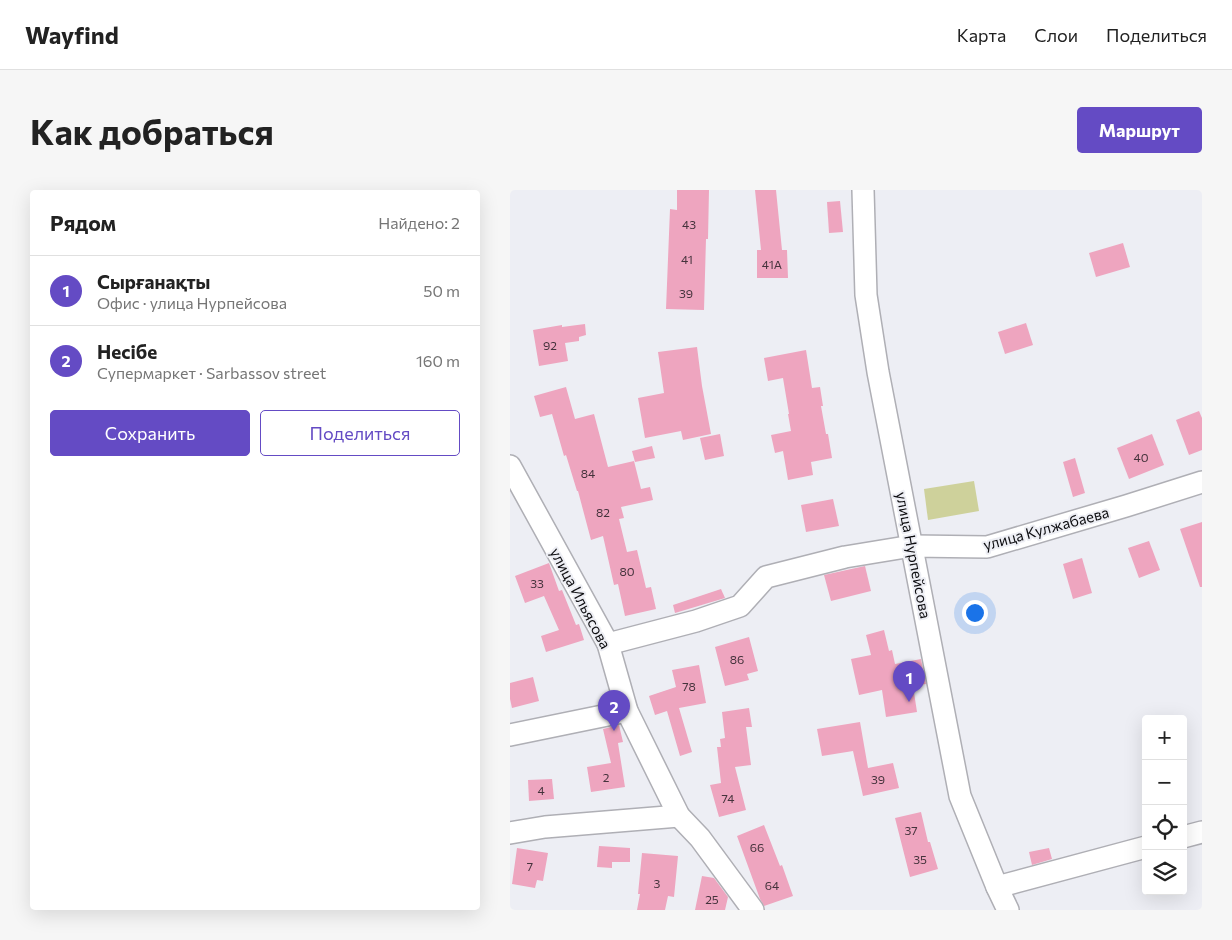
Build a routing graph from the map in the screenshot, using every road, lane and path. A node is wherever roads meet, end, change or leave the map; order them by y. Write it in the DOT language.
graph roads {
  1 [pos="863,190"];
  2 [pos="510,466"];
  3 [pos="1202,482"];
  4 [pos="912,546"];
  5 [pos="608,644"];
  6 [pos="627,711"];
  7 [pos="510,736"];
  8 [pos="679,816"];
  9 [pos="1202,832"];
  10 [pos="510,833"];
  11 [pos="1187,836"];
  12 [pos="1142,848"];
  13 [pos="997,887"];
  14 [pos="753,910"];
  15 [pos="1008,910"];
  1 -- 4 [label="street, улица Нурпейсова"];
  2 -- 5 [label="street, улица Ильясова"];
  3 -- 4 [label="street, улица Кулжабаева"];
  4 -- 5 [label="street, улица Кулжабаева"];
  4 -- 13 [label="street, улица Нурпейсова"];
  5 -- 6 [label="street, улица Ильясова"];
  6 -- 7 [label="street"];
  6 -- 8 [label="street, улица Ильясова"];
  8 -- 10 [label="street"];
  8 -- 14 [label="street, улица Ильясова"];
  9 -- 11 [label="street"];
  12 -- 13 [label="street"];
  13 -- 15 [label="street, улица Нурпейсова"];
}
